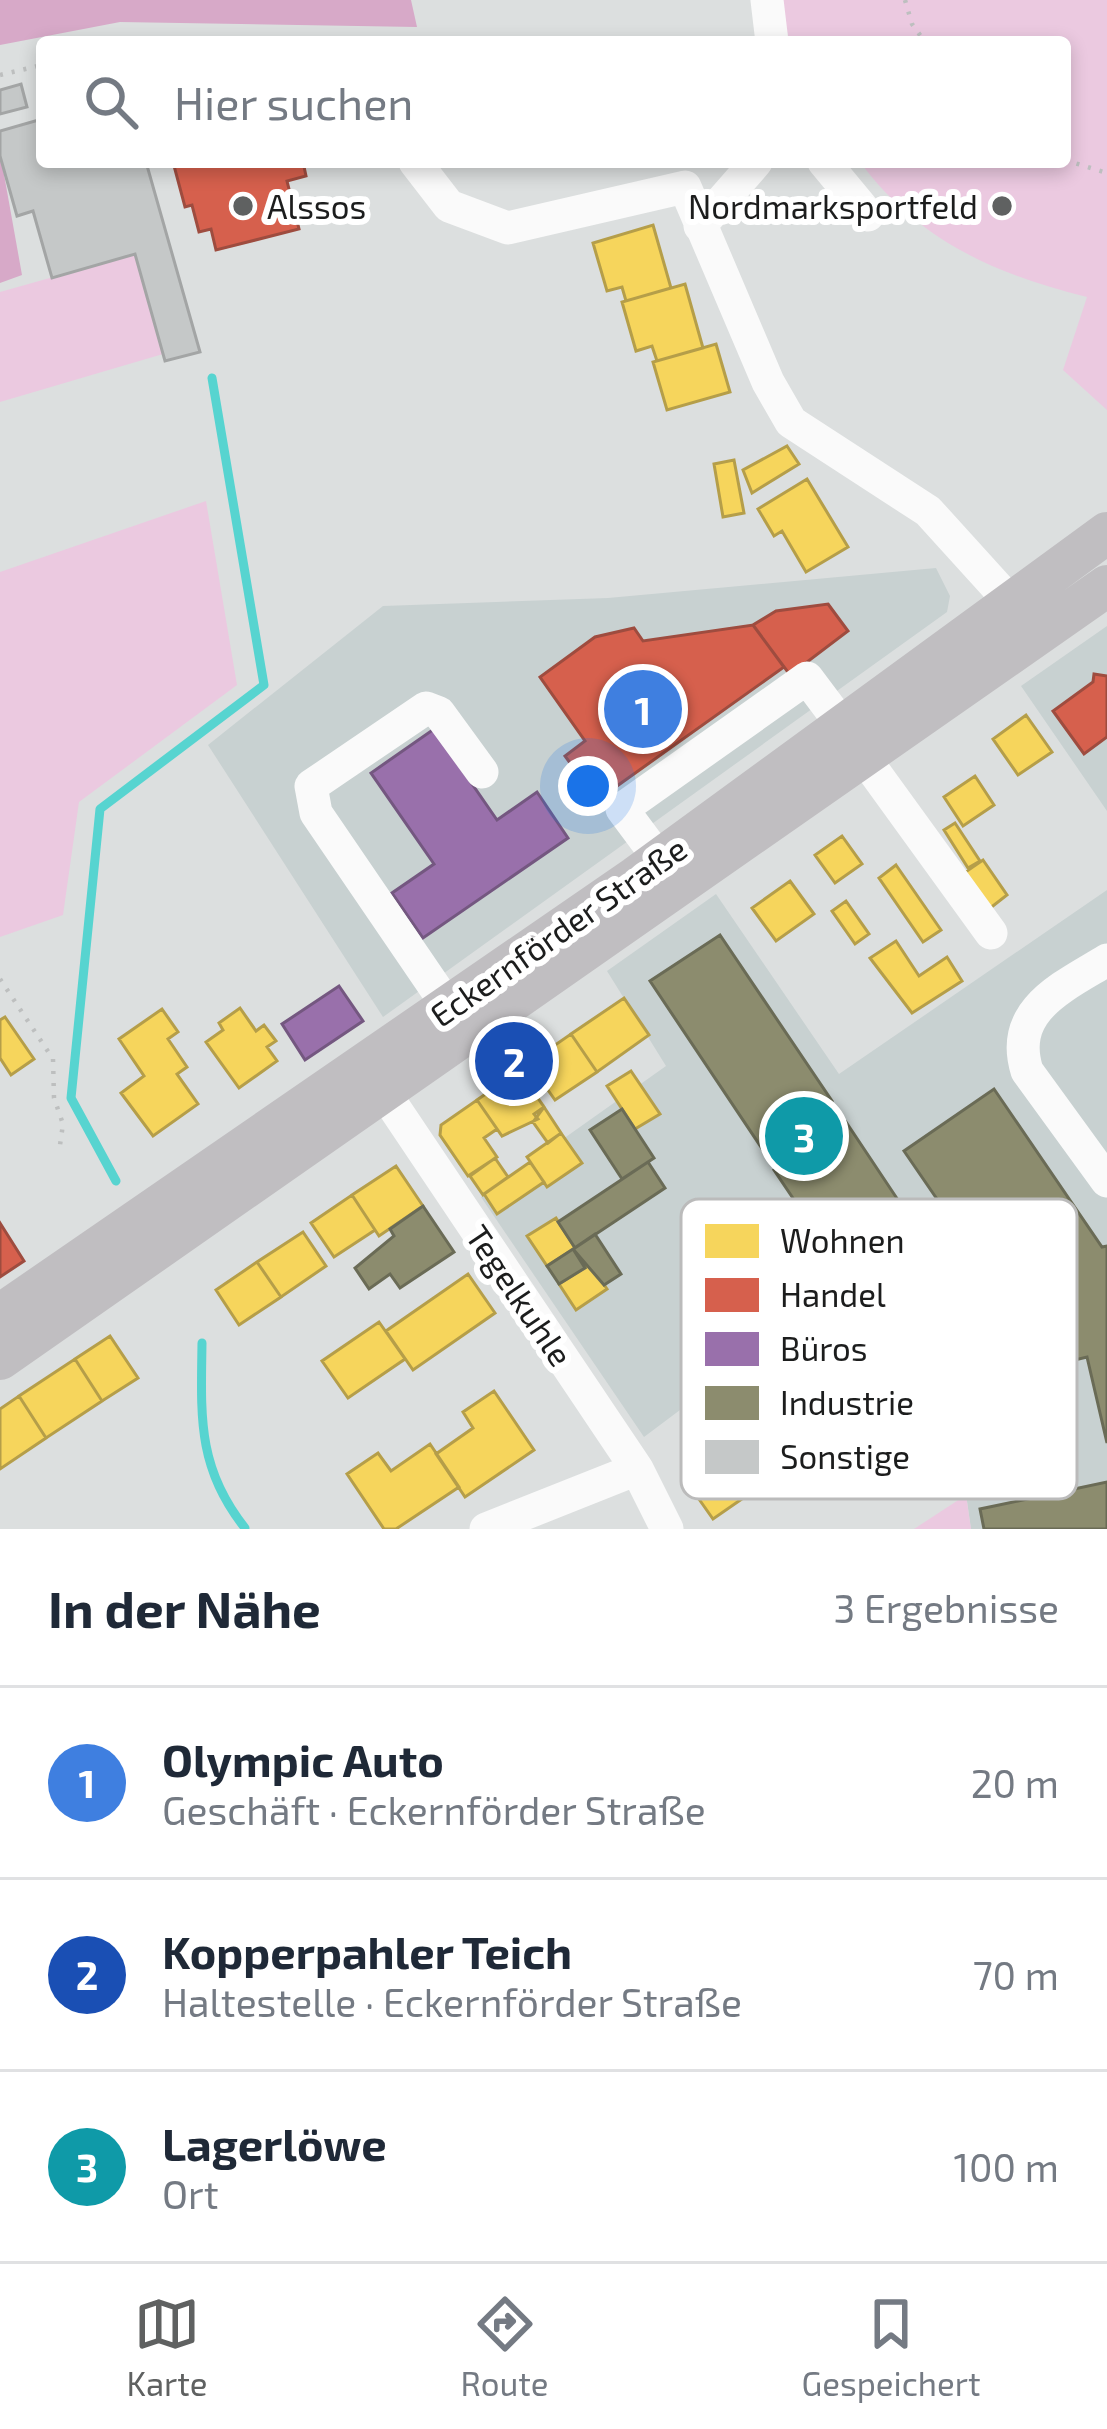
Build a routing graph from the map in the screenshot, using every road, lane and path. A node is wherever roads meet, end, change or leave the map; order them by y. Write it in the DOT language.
graph roads {
  1 [pos="767,0"];
  2 [pos="905,0"];
  3 [pos="771,36"];
  4 [pos="921,36"];
  5 [pos="36,66"];
  6 [pos="0,75"];
  7 [pos="1071,162"];
  8 [pos="420,168"];
  9 [pos="752,168"];
  10 [pos="829,168"];
  11 [pos="1107,173"];
  12 [pos="868,215"];
  13 [pos="700,226"];
  14 [pos="1107,533"];
  15 [pos="1107,586"];
  16 [pos="1026,619"];
  17 [pos="854,743"];
  18 [pos="482,772"];
  19 [pos="660,860"];
  20 [pos="991,934"];
  21 [pos="1107,960"];
  22 [pos="0,979"];
  23 [pos="449,1008"];
  24 [pos="376,1080"];
  25 [pos="60,1145"];
  26 [pos="1107,1181"];
  27 [pos="0,1315"];
  28 [pos="0,1359"];
  29 [pos="637,1469"];
  30 [pos="486,1529"];
  31 [pos="667,1529"];
  1 -- 3 [label="street"];
  2 -- 4 [label="path"];
  5 -- 6 [label="path"];
  7 -- 11 [label="path"];
  8 -- 13 [label="street"];
  9 -- 13 [label="street"];
  10 -- 12 [label="street"];
  13 -- 16 [label="street"];
  14 -- 16 [label="main road, Eckernförder Straße"];
  15 -- 16 [label="main road, Eckernförder Straße"];
  16 -- 17 [label="main road, Eckernförder Straße"];
  17 -- 19 [label="main road, Eckernförder Straße"];
  17 -- 19 [label="street"];
  17 -- 20 [label="street"];
  17 -- 24 [label="main road, Eckernförder Straße"];
  18 -- 23 [label="street"];
  19 -- 23 [label="main road, Eckernförder Straße"];
  21 -- 26 [label="street"];
  22 -- 25 [label="path"];
  23 -- 24 [label="main road, Eckernförder Straße"];
  24 -- 27 [label="main road, Eckernförder Straße"];
  24 -- 28 [label="main road, Eckernförder Straße"];
  24 -- 29 [label="street, Tegelkuhle"];
  29 -- 30 [label="street"];
  29 -- 31 [label="street, Tegelkuhle"];
}
